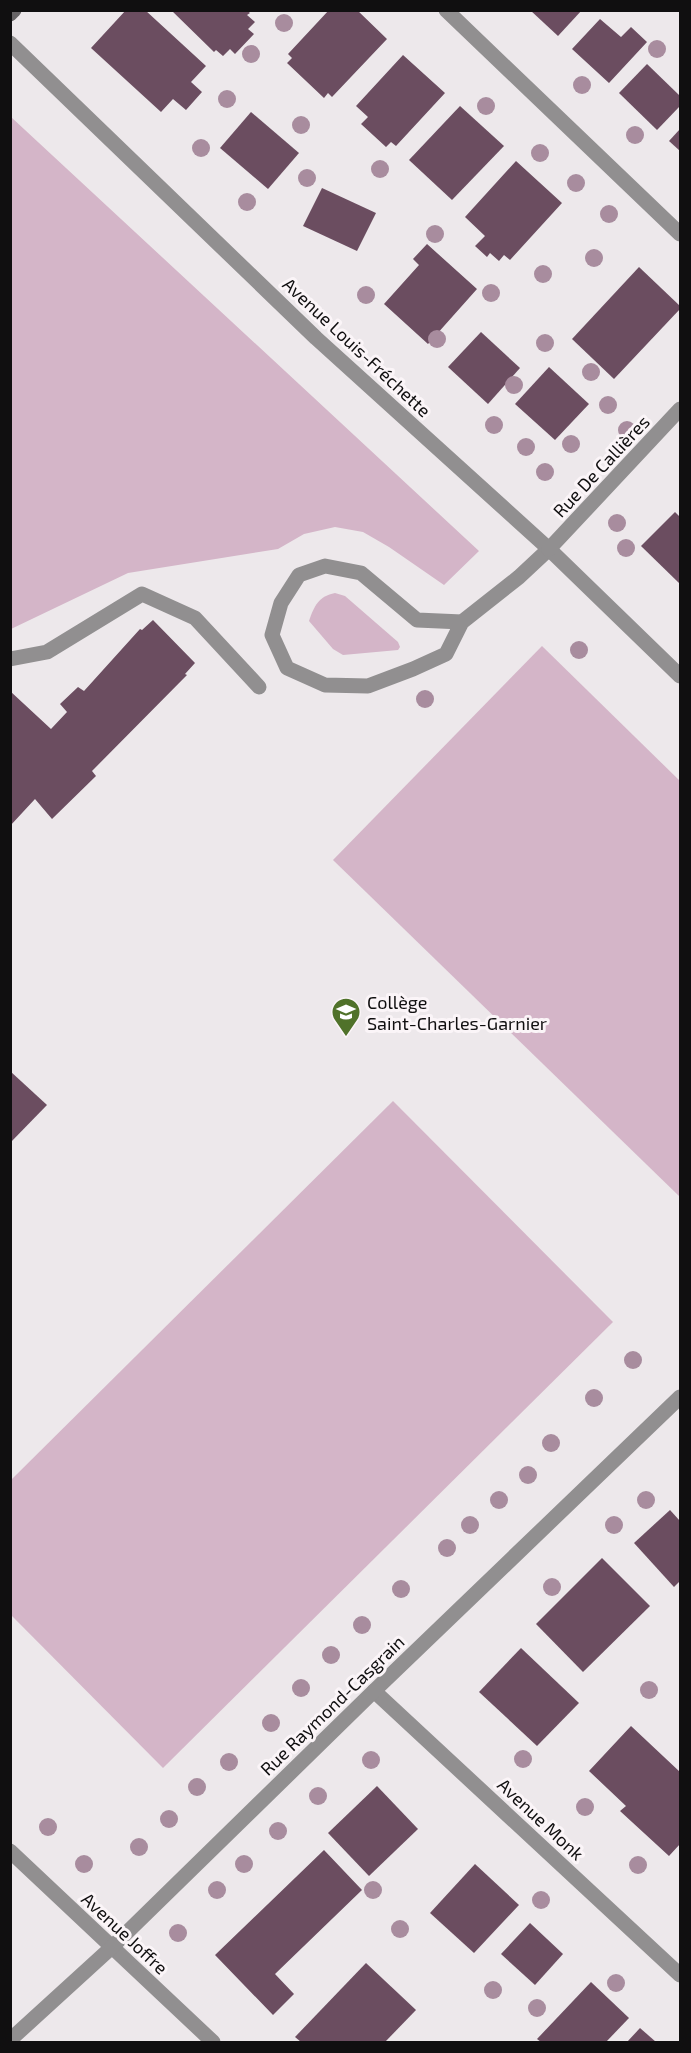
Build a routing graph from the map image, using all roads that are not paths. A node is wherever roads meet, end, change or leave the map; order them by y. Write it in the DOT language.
graph roads {
  1 [pos="14,10"];
  2 [pos="446,10"];
  3 [pos="10,14"];
  4 [pos="10,43"];
  5 [pos="681,234"];
  6 [pos="681,410"];
  7 [pos="549,549"];
  8 [pos="462,622"];
  9 [pos="10,659"];
  10 [pos="681,676"];
  11 [pos="259,687"];
  12 [pos="681,1397"];
  13 [pos="374,1691"];
  14 [pos="10,1851"];
  15 [pos="112,1947"];
  16 [pos="681,1975"];
  17 [pos="10,2040"];
  18 [pos="213,2043"];
  1 -- 3 [label="main road"];
  2 -- 5 [label="street"];
  4 -- 7 [label="street, Avenue Louis-Fréchette"];
  6 -- 7 [label="street, Rue De Callières"];
  7 -- 8 [label="street, Rue De Callières"];
  7 -- 10 [label="street, Avenue Louis-Fréchette"];
  8 -- 8 [label="street"];
  9 -- 11 [label="street"];
  12 -- 13 [label="street, Rue Raymond-Casgrain"];
  13 -- 15 [label="street, Rue Raymond-Casgrain"];
  13 -- 16 [label="street, Avenue Monk"];
  14 -- 15 [label="street, Avenue Joffre"];
  15 -- 17 [label="street, Rue Raymond-Casgrain"];
  15 -- 18 [label="street, Avenue Joffre"];
}
